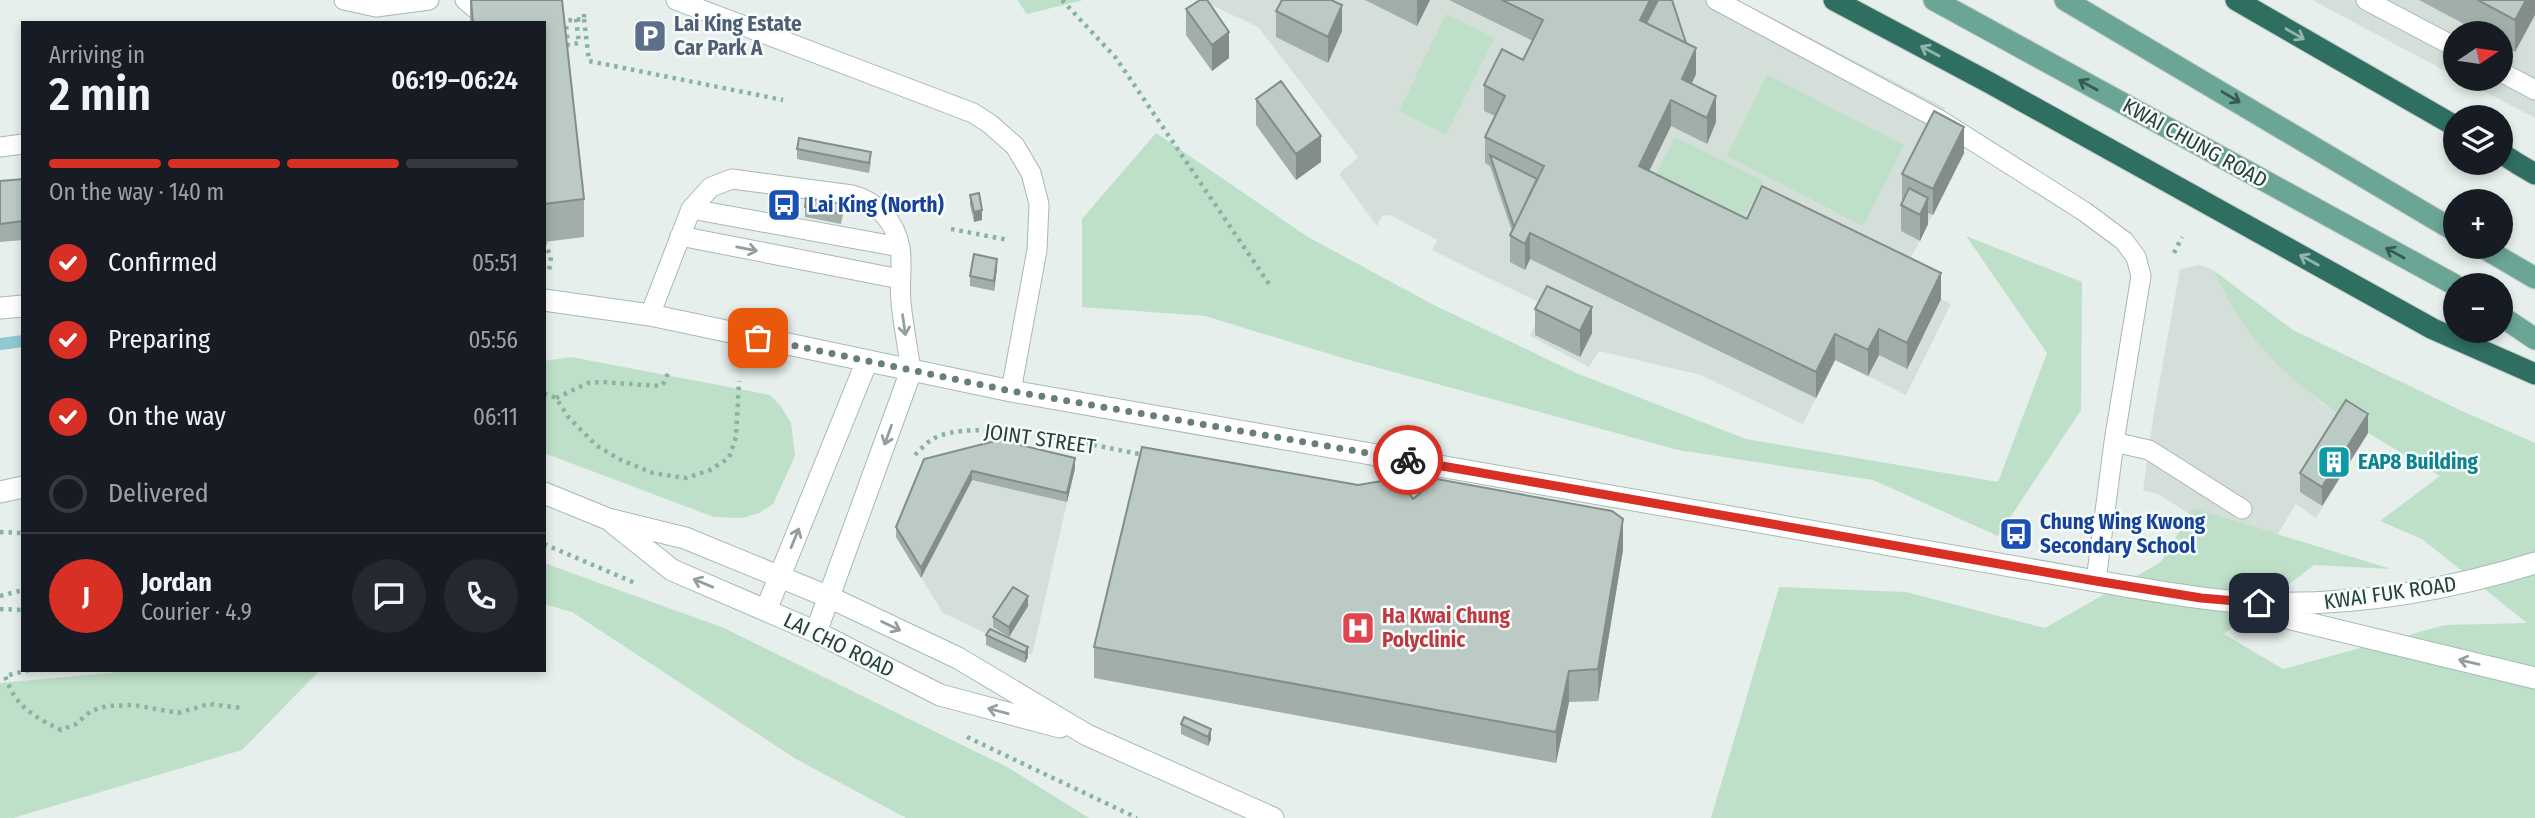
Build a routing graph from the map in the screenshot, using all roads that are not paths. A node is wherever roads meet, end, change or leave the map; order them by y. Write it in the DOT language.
graph roads {
  1 [pos="344,0"];
  2 [pos="429,0"];
  3 [pos="1716,0"];
  4 [pos="1834,0"];
  5 [pos="1934,0"];
  6 [pos="2065,0"];
  7 [pos="2236,0"];
  8 [pos="2367,0"];
  9 [pos="684,2"];
  10 [pos="2443,41"];
  11 [pos="2513,78"];
  12 [pos="2535,90"];
  13 [pos="2443,119"];
  14 [pos="21,145"];
  15 [pos="0,147"];
  16 [pos="691,209"];
  17 [pos="2443,224"];
  18 [pos="680,236"];
  19 [pos="900,247"];
  20 [pos="2503,259"];
  21 [pos="2443,278"];
  22 [pos="2535,278"];
  23 [pos="900,279"];
  24 [pos="546,300"];
  25 [pos="21,306"];
  26 [pos="0,308"];
  27 [pos="650,315"];
  28 [pos="2513,324"];
  29 [pos="2535,339"];
  30 [pos="867,361"];
  31 [pos="911,371"];
  32 [pos="2535,374"];
  33 [pos="1011,391"];
  34 [pos="2114,442"];
  35 [pos="21,488"];
  36 [pos="0,492"];
  37 [pos="546,494"];
  38 [pos="2242,509"];
  39 [pos="608,519"];
  40 [pos="2535,563"];
  41 [pos="779,576"];
  42 [pos="2096,581"];
  43 [pos="829,597"];
  44 [pos="2201,598"];
  45 [pos="766,610"];
  46 [pos="816,632"];
  47 [pos="2535,678"];
  48 [pos="1087,735"];
  49 [pos="1273,818"];
  1 -- 2 [label="lane"];
  3 -- 34 [label="lane"];
  32 -- 4 [label="highway, one-way"];
  21 -- 5 [label="main road, KWAI CHUNG ROAD, one-way"];
  6 -- 17 [label="main road, one-way"];
  7 -- 13 [label="highway, one-way"];
  8 -- 10 [label="lane"];
  9 -- 33 [label="lane"];
  11 -- 12 [label="lane"];
  14 -- 15 [label="lane"];
  16 -- 18 [label="lane"];
  16 -- 19 [label="lane"];
  16 -- 19 [label="lane"];
  18 -- 23 [label="lane, one-way"];
  18 -- 27 [label="lane"];
  19 -- 23 [label="lane"];
  20 -- 22 [label="main road"];
  23 -- 31 [label="lane, one-way"];
  24 -- 27 [label="main road"];
  25 -- 26 [label="main road"];
  27 -- 30 [label="main road"];
  28 -- 29 [label="main road"];
  30 -- 31 [label="main road"];
  41 -- 30 [label="main road, one-way"];
  31 -- 33 [label="main road"];
  31 -- 43 [label="main road, one-way"];
  33 -- 42 [label="main road"];
  34 -- 38 [label="lane"];
  34 -- 42 [label="lane"];
  35 -- 36 [label="main road"];
  37 -- 39 [label="main road, LAI CHO ROAD"];
  39 -- 41 [label="main road, LAI CHO ROAD"];
  45 -- 39 [label="main road, LAI CHO ROAD, one-way"];
  40 -- 44 [label="main road, KWAI FUK ROAD"];
  41 -- 43 [label="main road, LAI CHO ROAD"];
  41 -- 45 [label="main road"];
  42 -- 44 [label="main road"];
  43 -- 46 [label="main road"];
  43 -- 48 [label="main road, LAI CHO ROAD, one-way"];
  47 -- 44 [label="main road, one-way"];
  45 -- 46 [label="main road, LAI CHO ROAD"];
  48 -- 46 [label="main road, LAI CHO ROAD, one-way"];
  48 -- 49 [label="main road, LAI CHO ROAD"];
}
